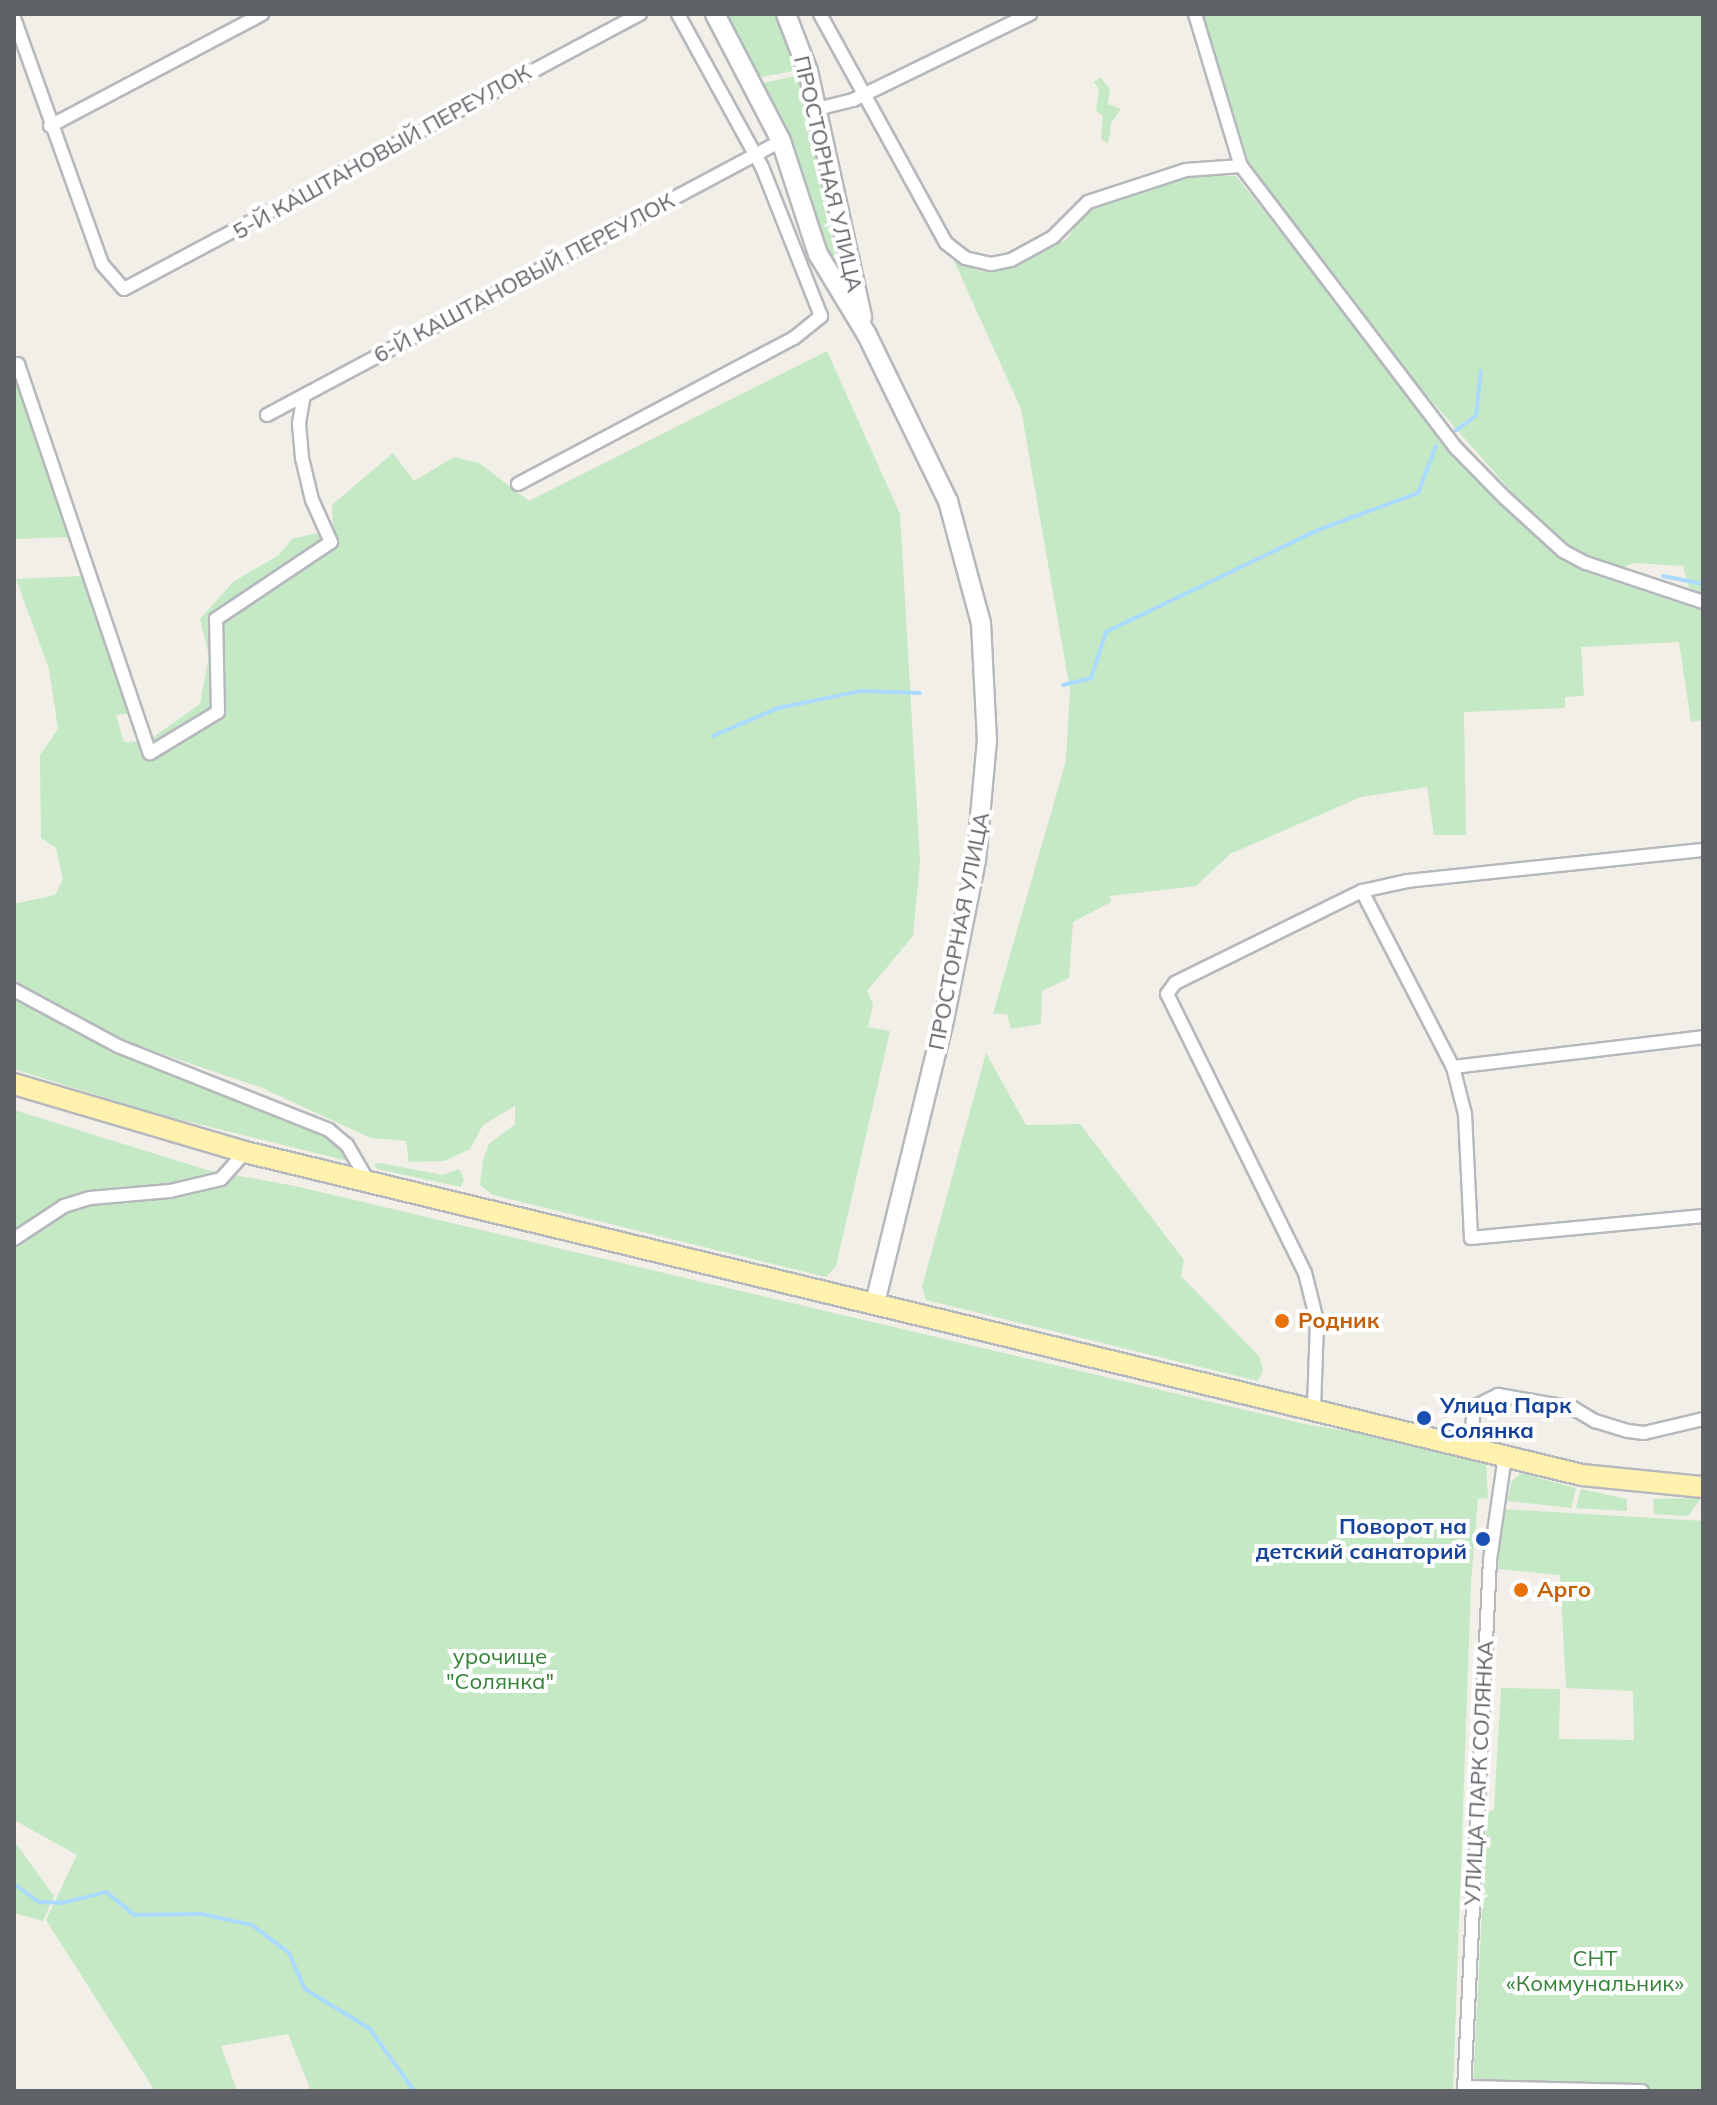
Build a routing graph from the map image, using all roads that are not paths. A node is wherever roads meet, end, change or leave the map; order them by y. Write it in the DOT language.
graph roads {
  1 [pos="262,14"];
  2 [pos="640,14"];
  3 [pos="678,14"];
  4 [pos="715,14"];
  5 [pos="786,14"];
  6 [pos="820,14"];
  7 [pos="1030,14"];
  8 [pos="1195,14"];
  9 [pos="14,18"];
  10 [pos="866,94"];
  11 [pos="817,109"];
  12 [pos="50,126"];
  13 [pos="781,141"];
  14 [pos="756,154"];
  15 [pos="1241,166"];
  16 [pos="847,260"];
  17 [pos="826,269"];
  18 [pos="867,335"];
  19 [pos="18,364"];
  20 [pos="304,395"];
  21 [pos="267,415"];
  22 [pos="518,484"];
  23 [pos="1703,602"];
  24 [pos="1703,850"];
  25 [pos="1362,891"];
  26 [pos="14,990"];
  27 [pos="1703,1037"];
  28 [pos="1453,1067"];
  29 [pos="14,1084"];
  30 [pos="245,1152"];
  31 [pos="368,1181"];
  32 [pos="1703,1216"];
  33 [pos="14,1239"];
  34 [pos="875,1303"];
  35 [pos="1309,1407"];
  36 [pos="1703,1419"];
  37 [pos="1471,1446"];
  38 [pos="1505,1456"];
  39 [pos="1703,1487"];
  40 [pos="1464,2089"];
  41 [pos="1642,2091"];
  1 -- 12 [label="street"];
  2 -- 12 [label="street, 5-Й КАШТАНОВЫЙ ПЕРЕУЛОК"];
  3 -- 14 [label="street"];
  4 -- 13 [label="main road, ПРОСТОРНАЯ УЛИЦА"];
  5 -- 11 [label="main road, ПРОСТОРНАЯ УЛИЦА"];
  6 -- 10 [label="street"];
  7 -- 10 [label="street"];
  8 -- 15 [label="street"];
  9 -- 12 [label="street"];
  10 -- 11 [label="street"];
  10 -- 15 [label="street"];
  11 -- 16 [label="main road, ПРОСТОРНАЯ УЛИЦА"];
  13 -- 14 [label="street, 6-Й КАШТАНОВЫЙ ПЕРЕУЛОК"];
  13 -- 17 [label="main road, ПРОСТОРНАЯ УЛИЦА"];
  14 -- 20 [label="street, 6-Й КАШТАНОВЫЙ ПЕРЕУЛОК"];
  14 -- 22 [label="street"];
  15 -- 23 [label="street"];
  16 -- 17 [label="main road"];
  16 -- 18 [label="main road, ПРОСТОРНАЯ УЛИЦА"];
  17 -- 18 [label="main road, ПРОСТОРНАЯ УЛИЦА"];
  18 -- 34 [label="main road, ПРОСТОРНАЯ УЛИЦА"];
  19 -- 20 [label="street"];
  20 -- 21 [label="street, 6-Й КАШТАНОВЫЙ ПЕРЕУЛОК"];
  24 -- 25 [label="street"];
  25 -- 28 [label="street"];
  25 -- 35 [label="street"];
  26 -- 31 [label="street"];
  27 -- 28 [label="street"];
  28 -- 32 [label="street"];
  29 -- 30 [label="main road"];
  30 -- 31 [label="main road"];
  30 -- 33 [label="street"];
  31 -- 34 [label="main road"];
  34 -- 35 [label="main road"];
  35 -- 37 [label="main road"];
  36 -- 37 [label="street"];
  37 -- 38 [label="main road"];
  38 -- 39 [label="main road"];
  38 -- 40 [label="street, УЛИЦА ПАРК СОЛЯНКА"];
  40 -- 41 [label="street"];
}
